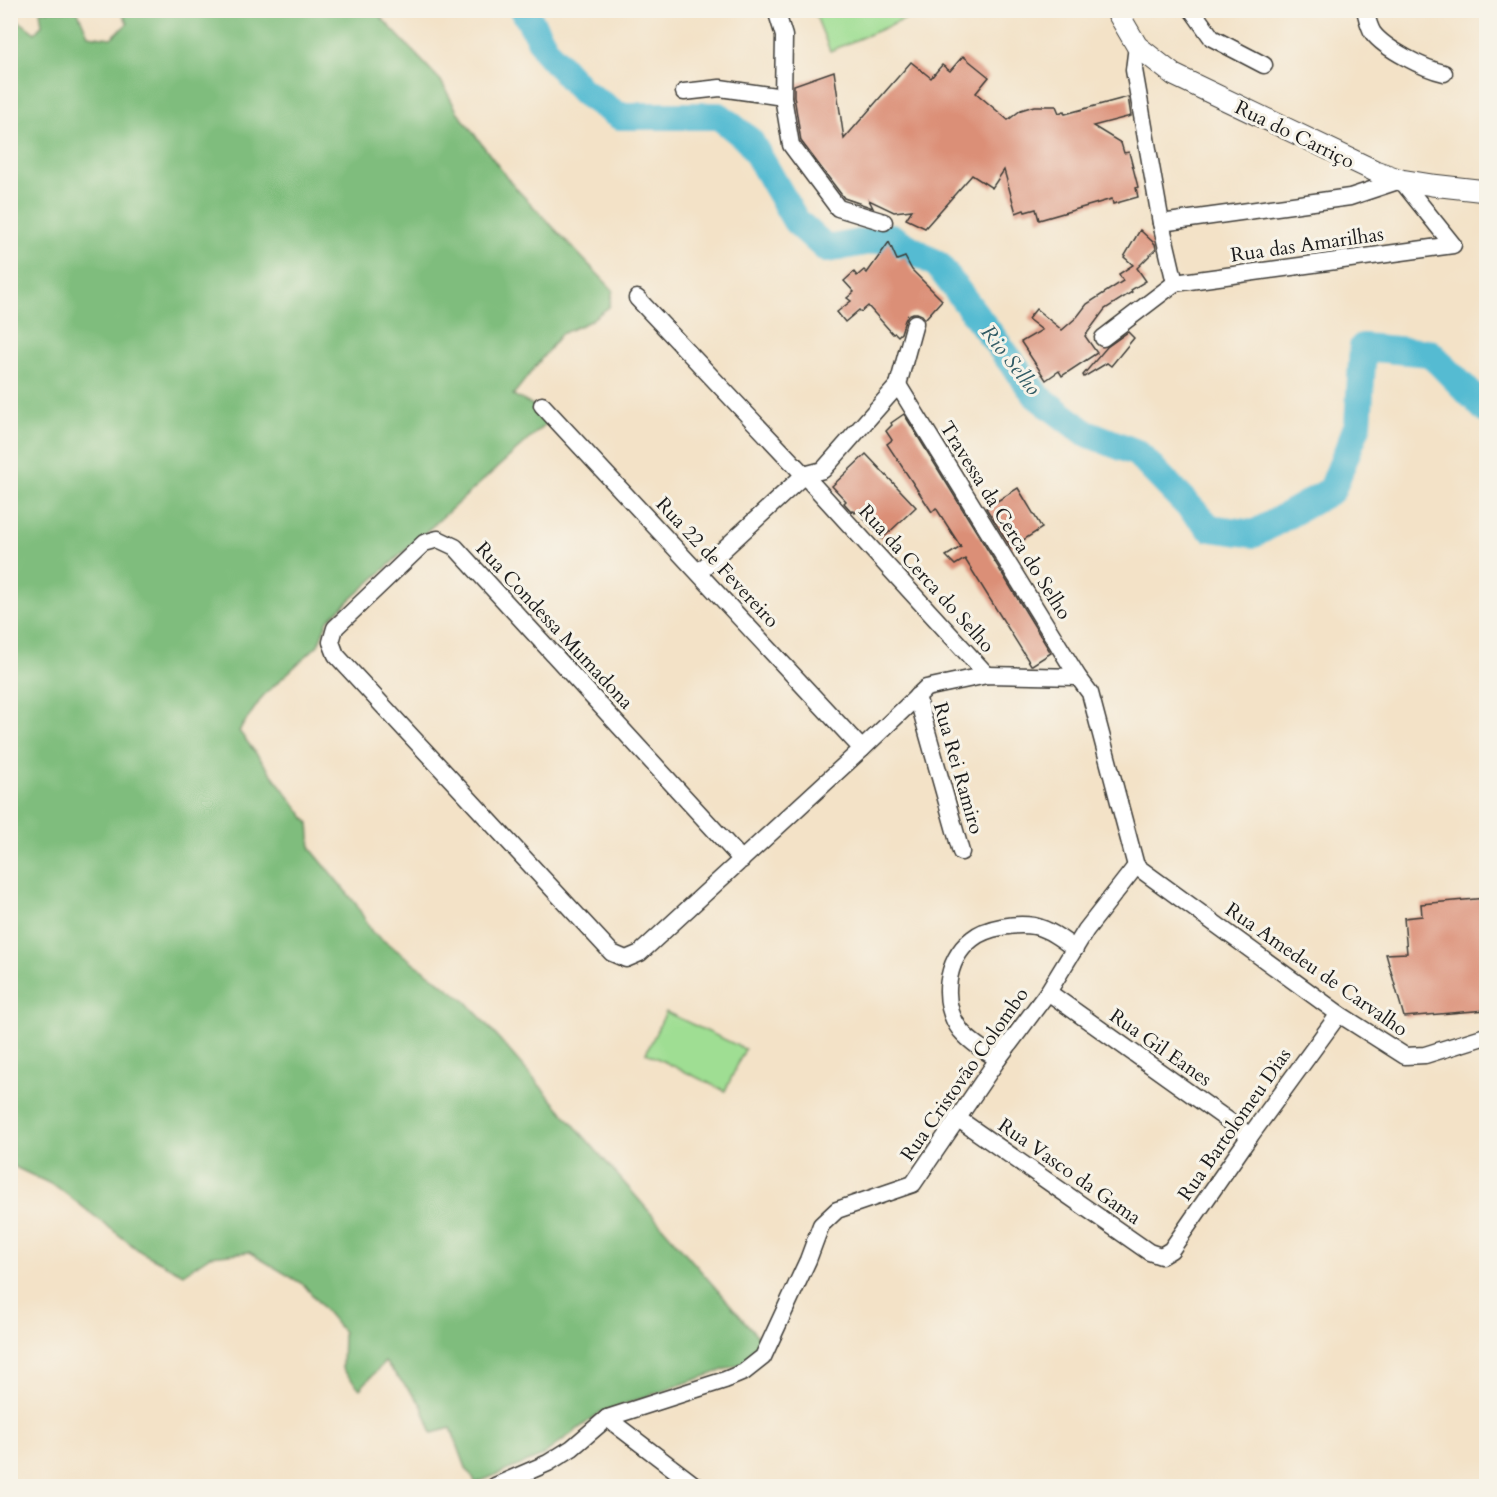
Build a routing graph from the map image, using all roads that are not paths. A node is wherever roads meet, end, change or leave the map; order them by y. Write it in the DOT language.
graph roads {
  1 [pos="776,10"];
  2 [pos="1116,10"];
  3 [pos="1192,10"];
  4 [pos="1365,10"];
  5 [pos="1137,46"];
  6 [pos="1264,65"];
  7 [pos="1444,73"];
  8 [pos="684,92"];
  9 [pos="783,97"];
  10 [pos="1401,180"];
  11 [pos="1486,191"];
  12 [pos="884,222"];
  13 [pos="1161,223"];
  14 [pos="1175,283"];
  15 [pos="637,298"];
  16 [pos="915,323"];
  17 [pos="1103,338"];
  18 [pos="898,385"];
  19 [pos="542,405"];
  20 [pos="804,475"];
  21 [pos="699,572"];
  22 [pos="987,675"];
  23 [pos="1078,677"];
  24 [pos="917,696"];
  25 [pos="862,748"];
  26 [pos="961,852"];
  27 [pos="742,860"];
  28 [pos="1136,866"];
  29 [pos="1075,949"];
  30 [pos="1048,992"];
  31 [pos="1339,1014"];
  32 [pos="1486,1036"];
  33 [pos="998,1059"];
  34 [pos="957,1118"];
  35 [pos="1250,1136"];
  36 [pos="1161,1256"];
  37 [pos="607,1418"];
  38 [pos="522,1478"];
  39 [pos="495,1486"];
  40 [pos="503,1486"];
  41 [pos="696,1486"];
  1 -- 9 [label="street"];
  2 -- 5 [label="street"];
  3 -- 6 [label="street"];
  4 -- 7 [label="street"];
  5 -- 10 [label="street, Rua do Carriço"];
  5 -- 13 [label="street"];
  8 -- 9 [label="street"];
  9 -- 12 [label="street"];
  10 -- 11 [label="street"];
  10 -- 13 [label="street, Rua do Carriço"];
  10 -- 14 [label="street, Rua das Amarilhas"];
  13 -- 14 [label="street"];
  14 -- 17 [label="street, Rua das Amarilhas"];
  15 -- 20 [label="street, Rua da Cerca do Selho"];
  16 -- 18 [label="street"];
  18 -- 20 [label="street"];
  18 -- 23 [label="street, Travessa da Cerca do Selho"];
  19 -- 21 [label="street, Rua 22 de Fevereiro"];
  20 -- 21 [label="street"];
  20 -- 22 [label="street, Rua da Cerca do Selho"];
  21 -- 25 [label="street, Rua 22 de Fevereiro"];
  22 -- 23 [label="street, Rua da Cerca do Selho"];
  22 -- 24 [label="street"];
  23 -- 28 [label="street"];
  24 -- 25 [label="street"];
  24 -- 26 [label="street, Rua Rei Ramiro"];
  25 -- 27 [label="street"];
  27 -- 27 [label="street, Rua Condessa Mumadona"];
  28 -- 29 [label="street, Rua Cristovão Colombo"];
  28 -- 31 [label="street, Rua Amedeu de Carvalho"];
  29 -- 30 [label="street, Rua Cristovão Colombo"];
  29 -- 33 [label="street"];
  30 -- 33 [label="street, Rua Cristovão Colombo"];
  30 -- 35 [label="street, Rua Gil Eanes"];
  31 -- 32 [label="street, Rua Amedeu de Carvalho"];
  31 -- 35 [label="street, Rua Bartolomeu Dias"];
  33 -- 34 [label="street, Rua Cristovão Colombo"];
  34 -- 36 [label="street, Rua Vasco da Gama"];
  34 -- 37 [label="street, Rua Cristovão Colombo"];
  35 -- 36 [label="street, Rua Bartolomeu Dias"];
  37 -- 38 [label="street, Rua Cristovão Colombo"];
  37 -- 41 [label="street"];
  38 -- 39 [label="street, Rua Cristovão Colombo"];
  38 -- 40 [label="street, Rua Cristovão Colombo"];
}
